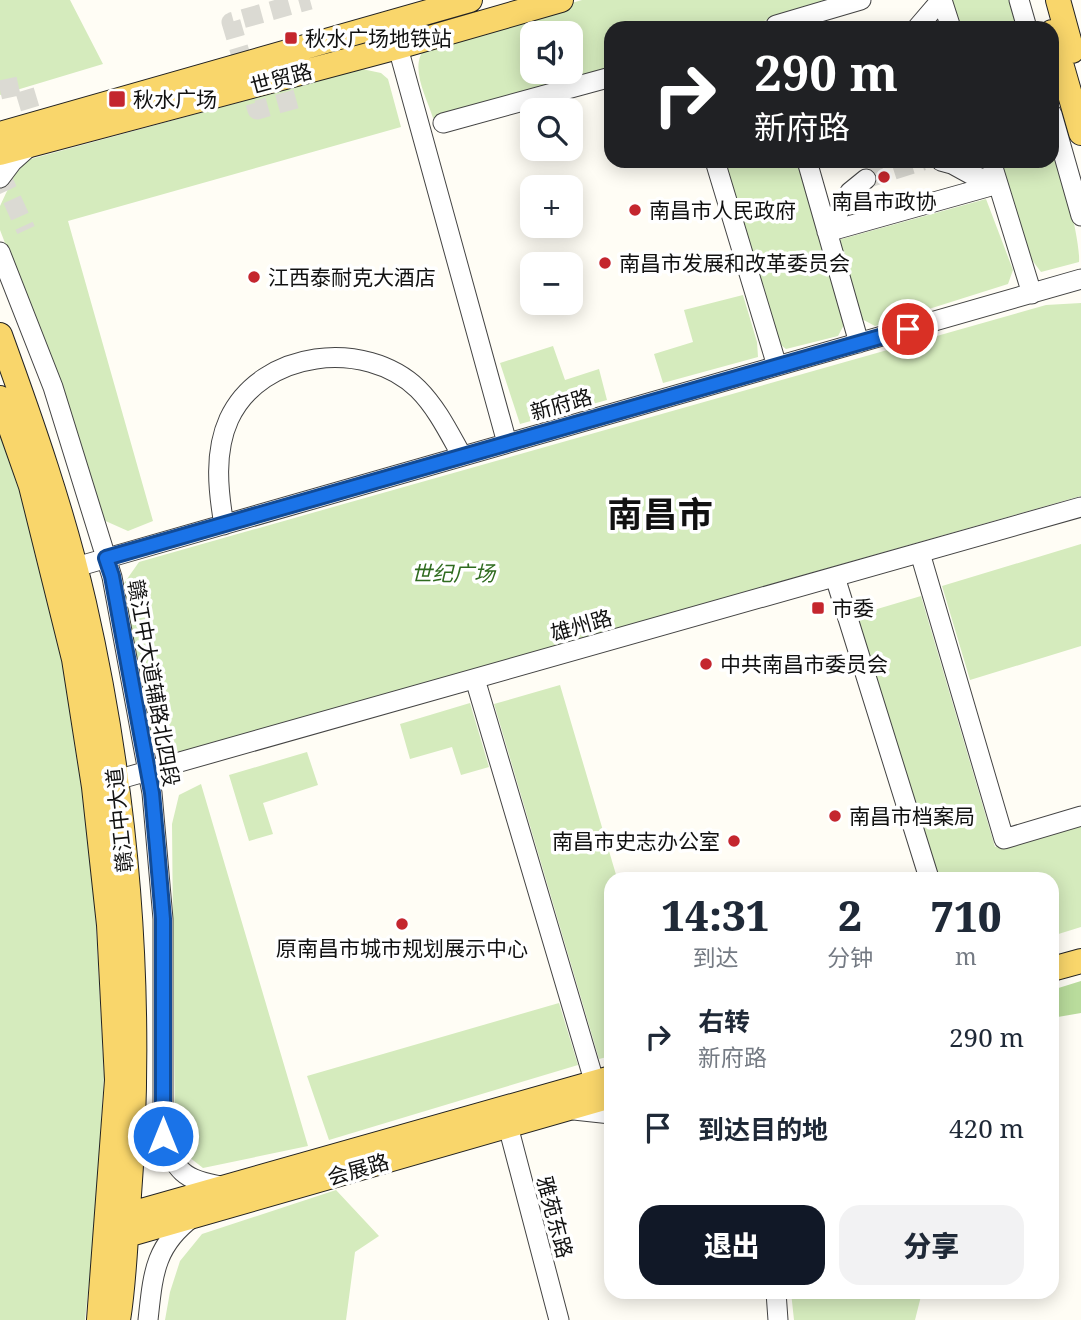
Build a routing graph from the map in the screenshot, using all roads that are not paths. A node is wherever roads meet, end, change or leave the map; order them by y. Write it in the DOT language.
graph roads {
  1 [pos="470,0"];
  2 [pos="561,0"];
  3 [pos="861,0"];
  4 [pos="941,0"];
  5 [pos="1019,0"];
  6 [pos="1042,0"];
  7 [pos="1058,0"];
  8 [pos="434,5"];
  9 [pos="790,21"];
  10 [pos="923,21"];
  11 [pos="948,21"];
  12 [pos="1025,21"];
  13 [pos="1048,21"];
  14 [pos="391,22"];
  15 [pos="398,47"];
  16 [pos="1059,57"];
  17 [pos="604,79"];
  18 [pos="1081,82"];
  19 [pos="443,123"];
  20 [pos="0,126"];
  21 [pos="1081,133"];
  22 [pos="0,134"];
  23 [pos="33,134"];
  24 [pos="1059,139"];
  25 [pos="0,153"];
  26 [pos="717,168"];
  27 [pos="809,168"];
  28 [pos="960,168"];
  29 [pos="993,168"];
  30 [pos="0,178"];
  31 [pos="866,179"];
  32 [pos="998,184"];
  33 [pos="1081,216"];
  34 [pos="827,232"];
  35 [pos="0,252"];
  36 [pos="1081,279"];
  37 [pos="1032,294"];
  38 [pos="0,335"];
  39 [pos="859,343"];
  40 [pos="777,366"];
  41 [pos="0,398"];
  42 [pos="508,443"];
  43 [pos="462,456"];
  44 [pos="1081,507"];
  45 [pos="223,525"];
  46 [pos="920,553"];
  47 [pos="106,558"];
  48 [pos="64,570"];
  49 [pos="835,577"];
  50 [pos="475,679"];
  51 [pos="148,771"];
  52 [pos="105,784"];
  53 [pos="1081,816"];
  54 [pos="927,872"];
  55 [pos="1081,945"];
  56 [pos="1059,951"];
  57 [pos="1081,961"];
  58 [pos="1059,967"];
  59 [pos="604,1091"];
  60 [pos="604,1094"];
  61 [pos="604,1094"];
  62 [pos="508,1126"];
  63 [pos="226,1187"];
  64 [pos="197,1215"];
  65 [pos="117,1228"];
  66 [pos="776,1299"];
  67 [pos="784,1299"];
  68 [pos="99,1320"];
  69 [pos="118,1320"];
  70 [pos="148,1320"];
  71 [pos="559,1320"];
  72 [pos="778,1320"];
  73 [pos="785,1320"];
  1 -- 8 [label="main road, 世贸路"];
  2 -- 15 [label="main road, 世贸路"];
  3 -- 9 [label="street"];
  4 -- 10 [label="street"];
  4 -- 11 [label="street"];
  5 -- 12 [label="street"];
  6 -- 13 [label="main road"];
  7 -- 18 [label="main road"];
  8 -- 14 [label="main road, 世贸路"];
  14 -- 15 [label="street"];
  14 -- 23 [label="main road, 世贸路"];
  15 -- 23 [label="main road, 世贸路"];
  15 -- 42 [label="street"];
  16 -- 21 [label="main road"];
  17 -- 19 [label="street"];
  20 -- 23 [label="street"];
  22 -- 23 [label="main road, 世贸路"];
  23 -- 25 [label="main road, 世贸路"];
  23 -- 30 [label="street"];
  24 -- 33 [label="street"];
  26 -- 40 [label="street"];
  27 -- 34 [label="street"];
  28 -- 32 [label="street"];
  29 -- 32 [label="street"];
  31 -- 34 [label="street"];
  32 -- 34 [label="street"];
  32 -- 37 [label="street"];
  34 -- 39 [label="street"];
  35 -- 47 [label="street, 赣江中大道辅路北四段"];
  36 -- 37 [label="street, 新府路"];
  37 -- 39 [label="street, 新府路"];
  38 -- 48 [label="main road, 赣江中大道"];
  39 -- 40 [label="street, 新府路"];
  40 -- 42 [label="street, 新府路"];
  41 -- 48 [label="main road, 赣江中大道"];
  42 -- 43 [label="street, 新府路"];
  43 -- 45 [label="street, 新府路"];
  43 -- 45 [label="street"];
  44 -- 46 [label="street, 雄州路"];
  45 -- 47 [label="street, 新府路"];
  46 -- 49 [label="street, 雄州路"];
  46 -- 53 [label="street"];
  47 -- 48 [label="street, 新府路"];
  47 -- 51 [label="street, 赣江中大道辅路北四段"];
  48 -- 52 [label="main road, 赣江中大道"];
  49 -- 50 [label="street, 雄州路"];
  49 -- 54 [label="street"];
  50 -- 51 [label="street, 雄州路"];
  50 -- 59 [label="street"];
  51 -- 52 [label="street, 雄州路"];
  51 -- 63 [label="street, 赣江中大道辅路北四段"];
  52 -- 65 [label="main road, 赣江中大道"];
  55 -- 56 [label="main road"];
  57 -- 58 [label="main road"];
  60 -- 62 [label="main road, 会展路"];
  61 -- 63 [label="main road, 会展路"];
  62 -- 64 [label="main road, 会展路"];
  62 -- 71 [label="street, 雅苑东路"];
  63 -- 65 [label="main road, 会展路"];
  64 -- 65 [label="main road, 会展路"];
  64 -- 70 [label="street"];
  65 -- 68 [label="main road, 赣江中大道"];
  65 -- 69 [label="main road, 赣江中大道"];
  66 -- 72 [label="street"];
  67 -- 73 [label="street"];
}
